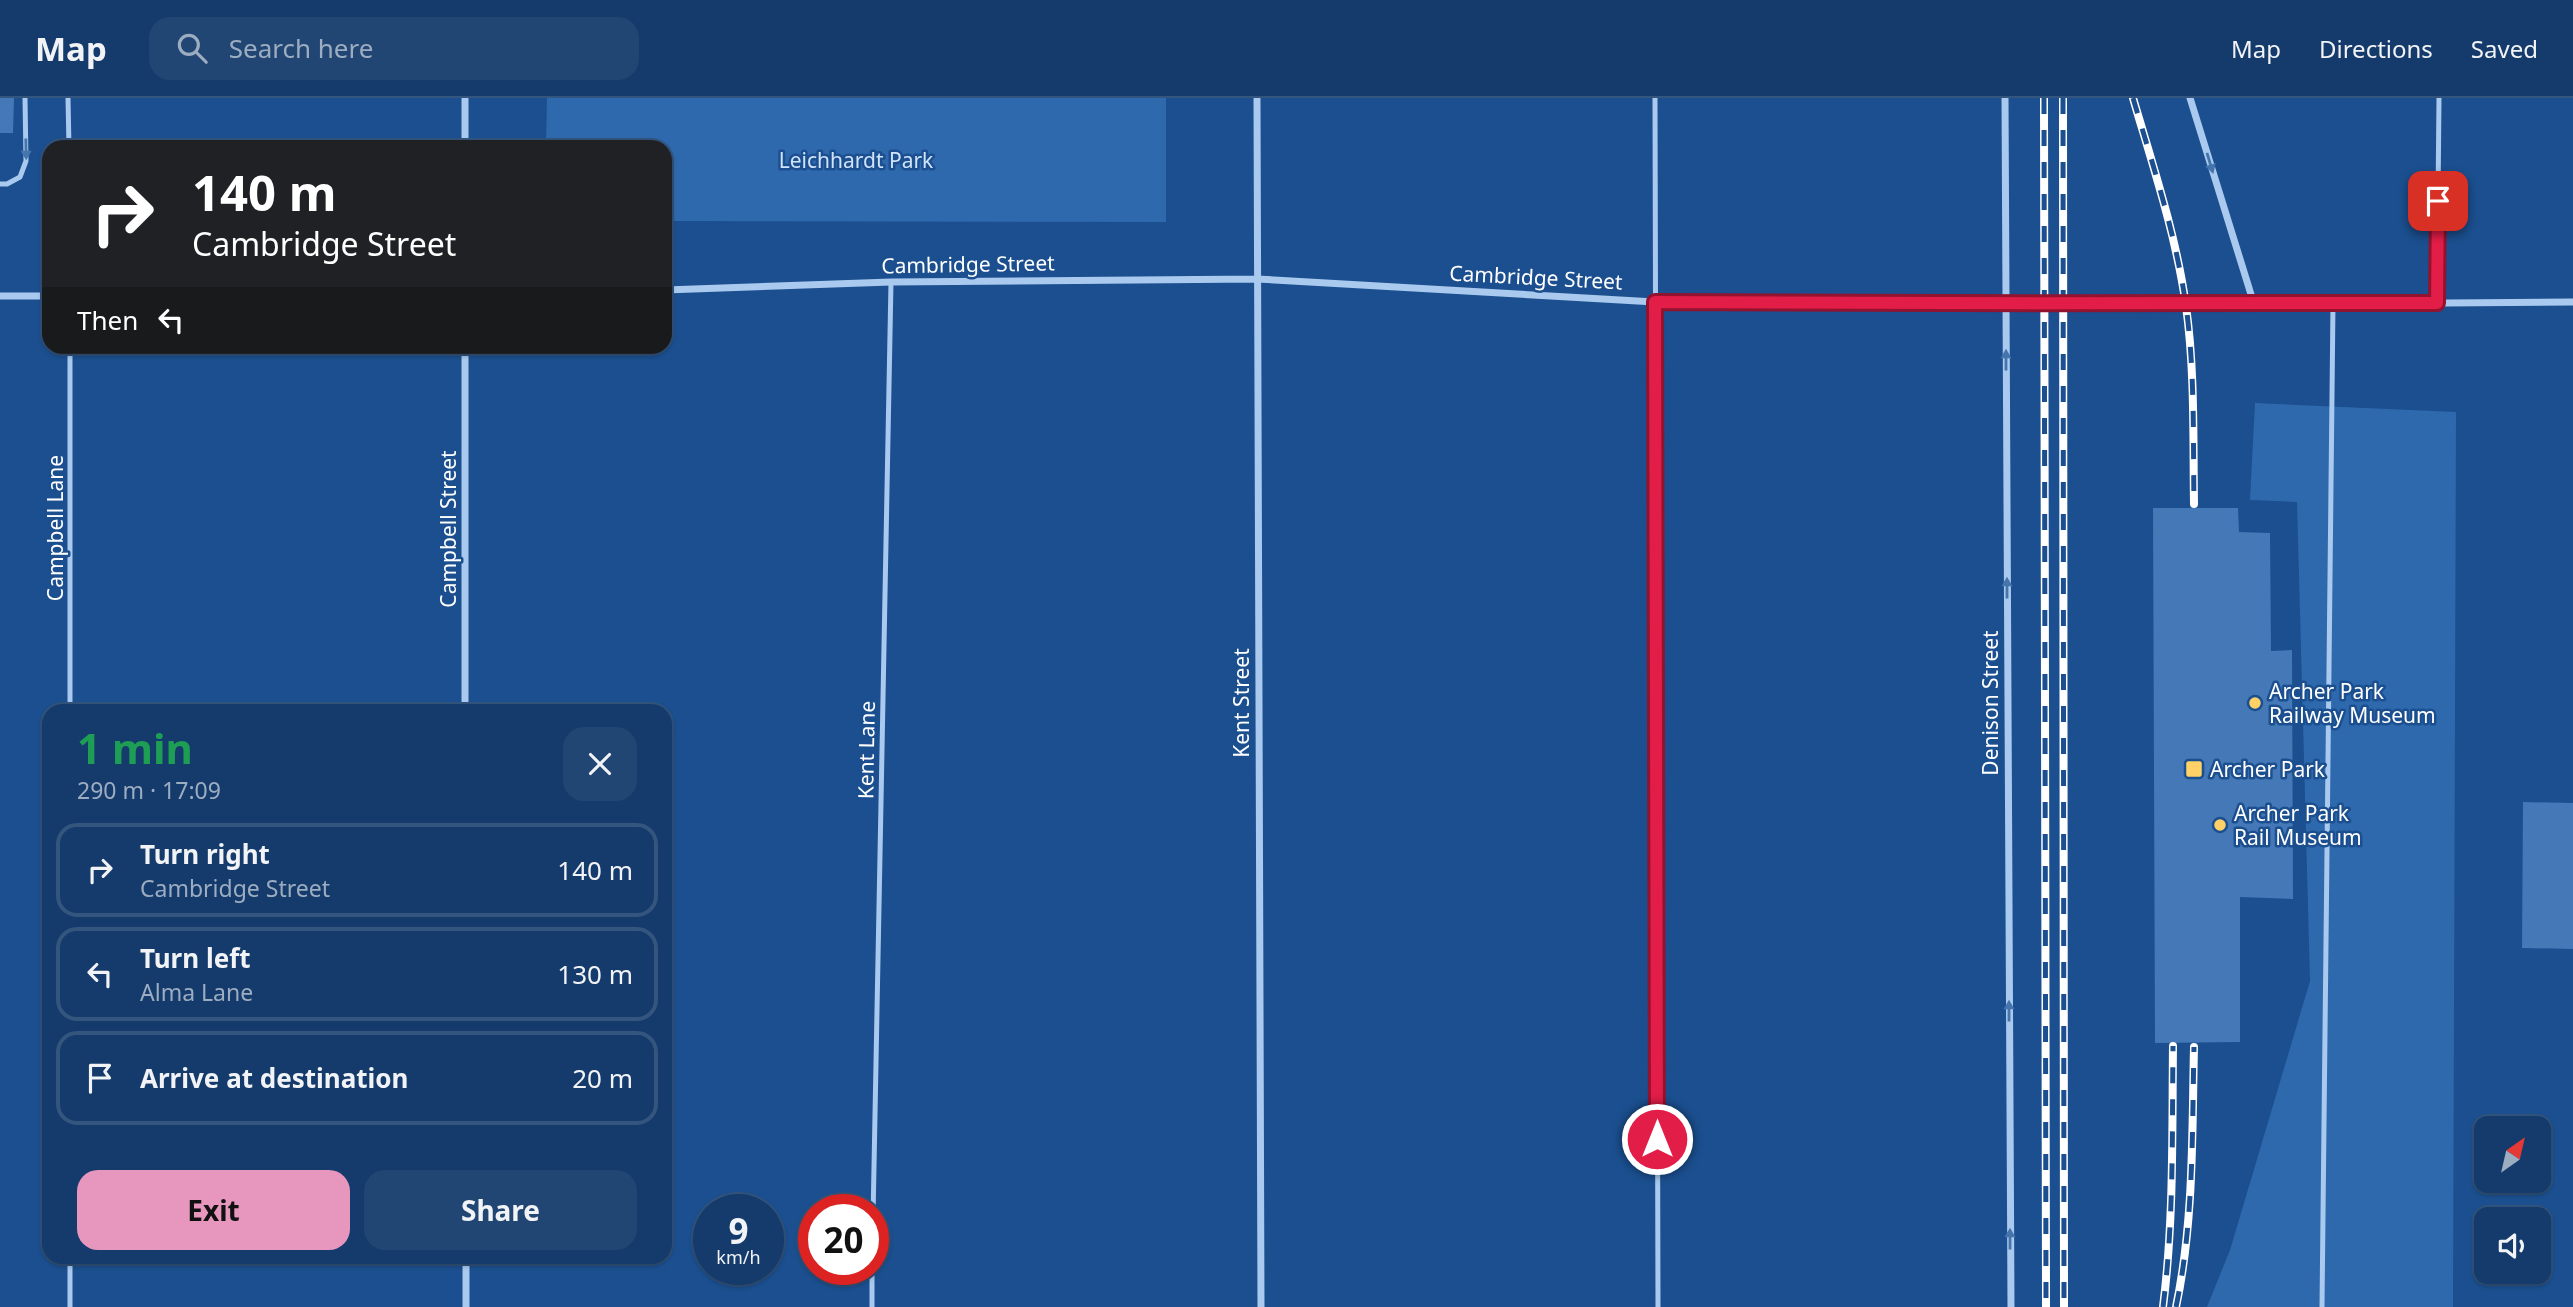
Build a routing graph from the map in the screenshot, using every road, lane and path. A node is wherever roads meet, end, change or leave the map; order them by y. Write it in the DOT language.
graph roads {
  1 [pos="24,98"];
  2 [pos="68,98"];
  3 [pos="465,98"];
  4 [pos="1257,98"];
  5 [pos="1655,98"];
  6 [pos="2005,98"];
  7 [pos="2190,98"];
  8 [pos="2439,98"];
  9 [pos="69,140"];
  10 [pos="465,140"];
  11 [pos="0,184"];
  12 [pos="1257,279"];
  13 [pos="891,282"];
  14 [pos="672,290"];
  15 [pos="0,296"];
  16 [pos="42,296"];
  17 [pos="2006,301"];
  18 [pos="1655,302"];
  19 [pos="2573,302"];
  20 [pos="2437,303"];
  21 [pos="2254,304"];
  22 [pos="2333,304"];
  23 [pos="70,354"];
  24 [pos="465,354"];
  25 [pos="70,704"];
  26 [pos="465,704"];
  27 [pos="873,1194"];
  28 [pos="70,1264"];
  29 [pos="466,1264"];
  30 [pos="872,1285"];
  31 [pos="70,1307"];
  32 [pos="466,1307"];
  33 [pos="872,1307"];
  34 [pos="1261,1307"];
  35 [pos="1658,1307"];
  36 [pos="2011,1307"];
  37 [pos="2322,1307"];
  1 -- 11 [label="lane, one-way"];
  2 -- 9 [label="lane"];
  3 -- 10 [label="street"];
  4 -- 12 [label="street, Kent Street"];
  5 -- 18 [label="lane"];
  6 -- 17 [label="street, Denison Street"];
  7 -- 21 [label="street, one-way"];
  8 -- 20 [label="lane"];
  12 -- 13 [label="street, Cambridge Street"];
  12 -- 18 [label="street, Cambridge Street"];
  12 -- 34 [label="street, Kent Street"];
  13 -- 14 [label="street, Cambridge Street"];
  13 -- 27 [label="lane, Kent Lane"];
  15 -- 16 [label="street"];
  17 -- 18 [label="street, Cambridge Street"];
  17 -- 21 [label="street, Cambridge Street"];
  36 -- 17 [label="street, Denison Street, one-way"];
  18 -- 35 [label="lane"];
  19 -- 20 [label="street, Cambridge Street"];
  20 -- 22 [label="street, Cambridge Street"];
  21 -- 22 [label="street, Cambridge Street"];
  22 -- 37 [label="lane"];
  23 -- 25 [label="lane, Campbell Lane"];
  24 -- 26 [label="street, Campbell Street"];
  28 -- 31 [label="lane"];
  29 -- 32 [label="street"];
  30 -- 33 [label="lane"];
}
